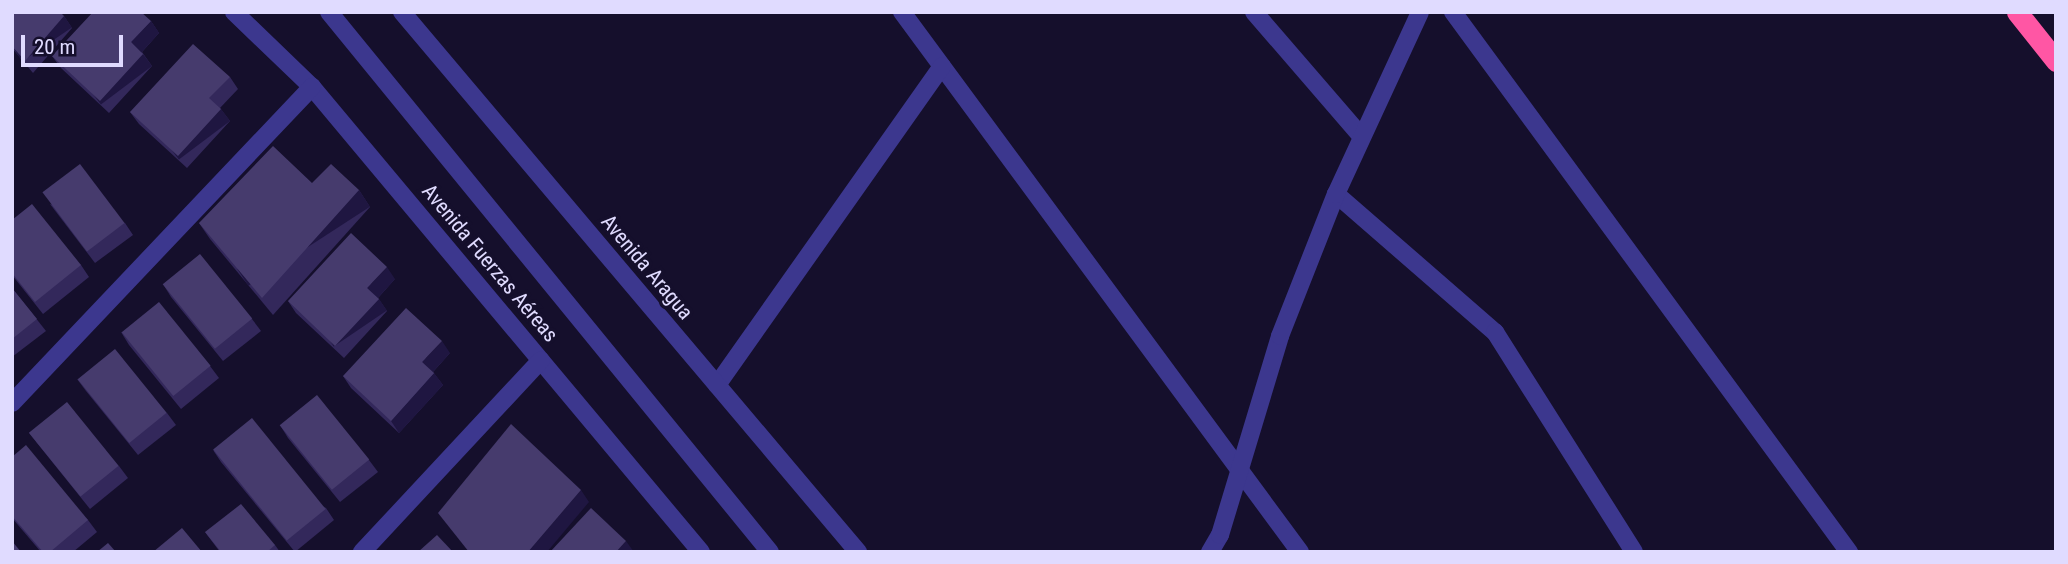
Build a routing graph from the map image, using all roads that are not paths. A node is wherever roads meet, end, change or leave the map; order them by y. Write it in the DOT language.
graph roads {
  1 [pos="233,12"];
  2 [pos="329,12"];
  3 [pos="402,12"];
  4 [pos="902,12"];
  5 [pos="1254,12"];
  6 [pos="1420,12"];
  7 [pos="1453,12"];
  8 [pos="2017,12"];
  9 [pos="2056,61"];
  10 [pos="942,66"];
  11 [pos="312,87"];
  12 [pos="1362,137"];
  13 [pos="1336,194"];
  14 [pos="541,360"];
  15 [pos="718,386"];
  16 [pos="12,403"];
  17 [pos="1240,467"];
  18 [pos="362,552"];
  19 [pos="701,552"];
  20 [pos="770,552"];
  21 [pos="858,552"];
  22 [pos="1210,552"];
  23 [pos="1300,552"];
  24 [pos="1634,552"];
  25 [pos="1849,552"];
  1 -- 11 [label="street, Avenida Fuerzas Aéreas"];
  2 -- 20 [label="street"];
  3 -- 15 [label="street, Avenida Aragua"];
  4 -- 10 [label="street"];
  5 -- 12 [label="street"];
  6 -- 12 [label="street"];
  7 -- 25 [label="street"];
  8 -- 9 [label="highway"];
  10 -- 15 [label="street"];
  10 -- 17 [label="street"];
  11 -- 14 [label="street, Avenida Fuerzas Aéreas"];
  11 -- 16 [label="street"];
  12 -- 13 [label="street"];
  13 -- 17 [label="street"];
  13 -- 24 [label="street"];
  14 -- 18 [label="street"];
  14 -- 19 [label="street, Avenida Fuerzas Aéreas"];
  15 -- 21 [label="street, Avenida Aragua"];
  17 -- 22 [label="street"];
  17 -- 23 [label="street"];
}
